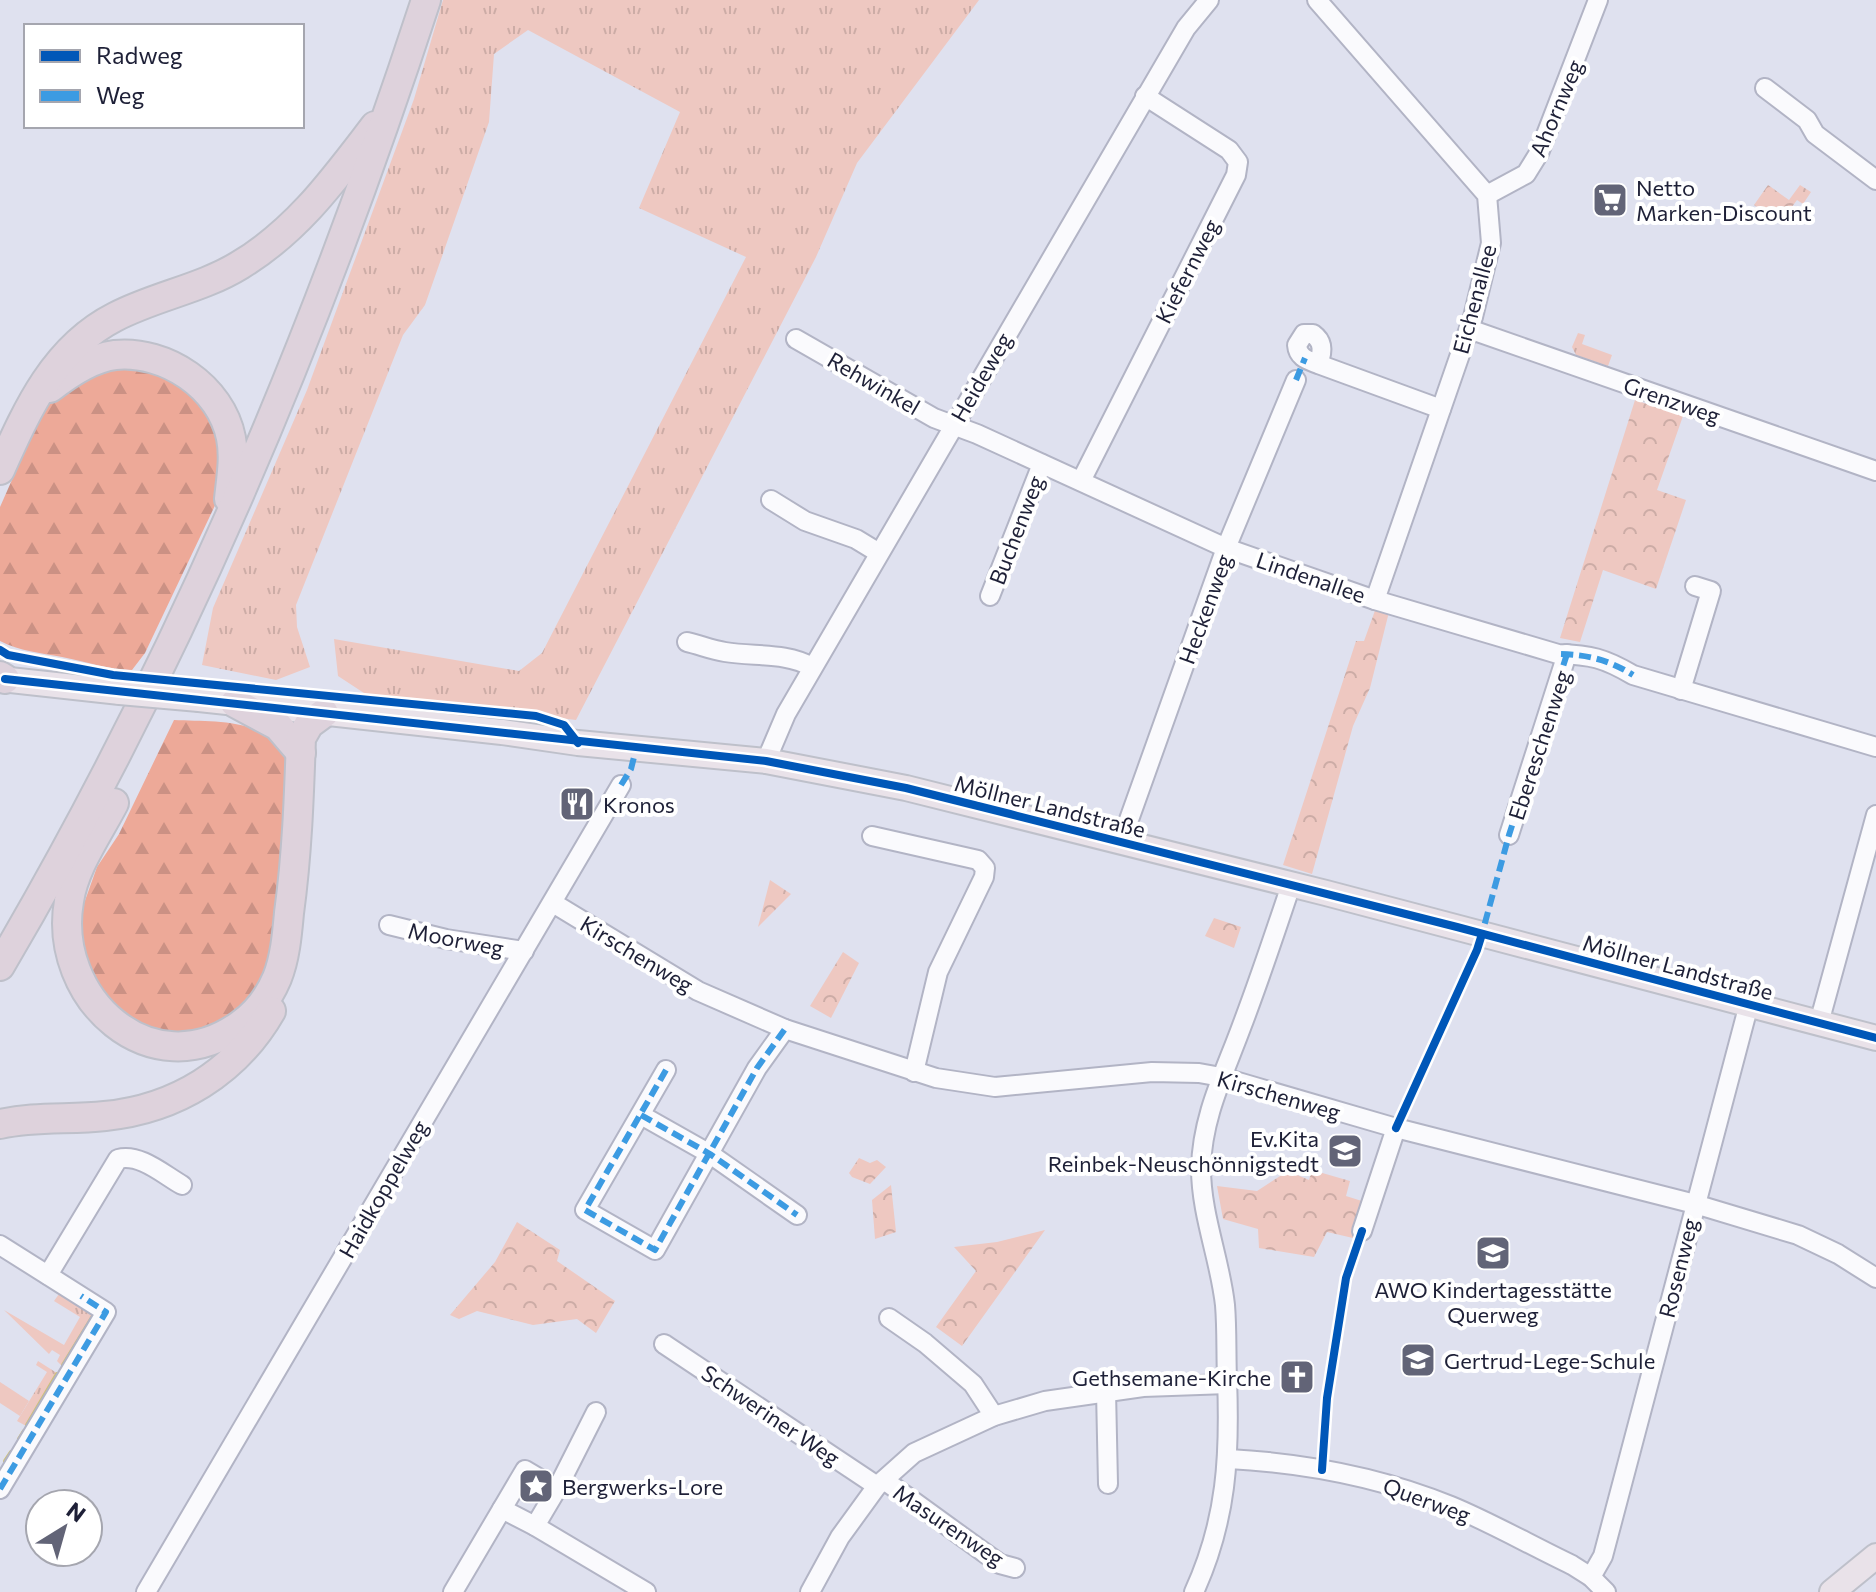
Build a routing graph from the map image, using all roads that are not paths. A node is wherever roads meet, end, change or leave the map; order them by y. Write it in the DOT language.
graph roads {
  1 [pos="426,0"];
  2 [pos="1209,0"];
  3 [pos="1317,0"];
  4 [pos="1598,0"];
  5 [pos="1765,88"];
  6 [pos="1145,96"];
  7 [pos="391,106"];
  8 [pos="1876,180"];
  9 [pos="1487,195"];
  10 [pos="1469,329"];
  11 [pos="796,339"];
  12 [pos="1318,364"];
  13 [pos="1296,380"];
  14 [pos="34,401"];
  15 [pos="1441,409"];
  16 [pos="953,425"];
  17 [pos="1042,464"];
  18 [pos="1874,464"];
  19 [pos="0,470"];
  20 [pos="1081,481"];
  21 [pos="771,500"];
  22 [pos="226,527"];
  23 [pos="1226,548"];
  24 [pos="879,553"];
  25 [pos="209,566"];
  26 [pos="1695,586"];
  27 [pos="990,596"];
  28 [pos="1375,600"];
  29 [pos="687,642"];
  30 [pos="1567,654"];
  31 [pos="812,667"];
  32 [pos="2,678"];
  33 [pos="1681,690"];
  34 [pos="235,703"];
  35 [pos="324,713"];
  36 [pos="1876,747"];
  37 [pos="301,753"];
  38 [pos="766,761"];
  39 [pos="621,785"];
  40 [pos="1876,815"];
  41 [pos="1509,835"];
  42 [pos="872,836"];
  43 [pos="1121,842"];
  44 [pos="1291,885"];
  45 [pos="553,903"];
  46 [pos="389,925"];
  47 [pos="524,951"];
  48 [pos="0,966"];
  49 [pos="1749,1004"];
  50 [pos="1819,1023"];
  51 [pos="785,1029"];
  52 [pos="1876,1038"];
  53 [pos="666,1070"];
  54 [pos="914,1072"];
  55 [pos="1221,1077"];
  56 [pos="641,1115"];
  57 [pos="0,1124"];
  58 [pos="1396,1128"];
  59 [pos="710,1154"];
  60 [pos="182,1185"];
  61 [pos="1695,1204"];
  62 [pos="797,1215"];
  63 [pos="1362,1231"];
  64 [pos="0,1245"];
  65 [pos="48,1275"];
  66 [pos="1876,1278"];
  67 [pos="889,1318"];
  68 [pos="664,1344"];
  69 [pos="1228,1384"];
  70 [pos="1106,1391"];
  71 [pos="596,1412"];
  72 [pos="994,1416"];
  73 [pos="1229,1459"];
  74 [pos="880,1483"];
  75 [pos="1108,1484"];
  76 [pos="0,1489"];
  77 [pos="557,1489"];
  78 [pos="502,1509"];
  79 [pos="535,1526"];
  80 [pos="1876,1556"];
  81 [pos="1015,1568"];
  82 [pos="1591,1577"];
  83 [pos="146,1592"];
  84 [pos="453,1592"];
  85 [pos="646,1592"];
  86 [pos="810,1592"];
  87 [pos="1194,1592"];
  88 [pos="1606,1592"];
  89 [pos="1832,1592"];
  1 -- 7 [label="highway"];
  2 -- 6 [label="street, Heideweg"];
  3 -- 9 [label="street"];
  4 -- 9 [label="street, Ahornweg"];
  5 -- 8 [label="street"];
  6 -- 16 [label="street, Heideweg"];
  6 -- 20 [label="street, Kiefernweg"];
  7 -- 14 [label="highway"];
  7 -- 22 [label="highway"];
  9 -- 10 [label="street, Eichenallee"];
  10 -- 15 [label="street, Eichenallee"];
  10 -- 18 [label="street, Grenzweg"];
  11 -- 16 [label="street, Rehwinkel"];
  12 -- 15 [label="street"];
  13 -- 23 [label="street, Heckenweg"];
  14 -- 19 [label="highway"];
  14 -- 22 [label="highway"];
  15 -- 28 [label="street, Eichenallee"];
  16 -- 17 [label="street, Lindenallee"];
  16 -- 24 [label="street, Heideweg"];
  17 -- 20 [label="street, Lindenallee"];
  17 -- 27 [label="street, Buchenweg"];
  20 -- 23 [label="street, Lindenallee"];
  21 -- 24 [label="street"];
  22 -- 25 [label="highway"];
  23 -- 28 [label="street, Lindenallee"];
  23 -- 43 [label="street, Heckenweg"];
  24 -- 31 [label="street, Heideweg"];
  25 -- 37 [label="highway"];
  25 -- 48 [label="highway"];
  26 -- 33 [label="street"];
  28 -- 30 [label="street, Lindenallee"];
  29 -- 31 [label="street"];
  30 -- 33 [label="street, Lindenallee"];
  30 -- 41 [label="street, Ebereschenweg"];
  31 -- 38 [label="street, Heideweg"];
  32 -- 34 [label="main road, Möllner Landstraße, bridge"];
  33 -- 36 [label="street, Lindenallee"];
  34 -- 35 [label="main road, Möllner Landstraße"];
  34 -- 37 [label="highway"];
  35 -- 37 [label="highway"];
  35 -- 38 [label="main road, Möllner Landstraße"];
  35 -- 57 [label="highway"];
  38 -- 43 [label="main road, Möllner Landstraße"];
  39 -- 45 [label="street, Haidkoppelweg"];
  40 -- 50 [label="street"];
  42 -- 54 [label="street"];
  43 -- 44 [label="main road, Möllner Landstraße"];
  44 -- 49 [label="main road, Möllner Landstraße"];
  44 -- 55 [label="street"];
  45 -- 47 [label="street, Haidkoppelweg"];
  45 -- 51 [label="street, Kirschenweg"];
  46 -- 47 [label="street, Moorweg"];
  47 -- 83 [label="street, Haidkoppelweg"];
  49 -- 50 [label="main road, Möllner Landstraße"];
  49 -- 61 [label="street, Rosenweg"];
  50 -- 52 [label="main road, Möllner Landstraße"];
  51 -- 54 [label="street, Kirschenweg"];
  51 -- 59 [label="street"];
  53 -- 56 [label="street"];
  54 -- 55 [label="street, Kirschenweg"];
  55 -- 58 [label="street, Kirschenweg"];
  55 -- 69 [label="street"];
  56 -- 59 [label="street"];
  56 -- 59 [label="street"];
  58 -- 61 [label="street, Kirschenweg"];
  58 -- 63 [label="street"];
  59 -- 62 [label="street"];
  60 -- 65 [label="street"];
  61 -- 66 [label="street, Kirschenweg"];
  61 -- 82 [label="street, Rosenweg"];
  64 -- 65 [label="street"];
  65 -- 76 [label="street"];
  67 -- 72 [label="street"];
  68 -- 74 [label="street, Schweriner Weg"];
  69 -- 70 [label="street"];
  69 -- 73 [label="street"];
  70 -- 72 [label="street"];
  70 -- 75 [label="street"];
  71 -- 77 [label="street"];
  72 -- 74 [label="street"];
  73 -- 82 [label="street, Querweg"];
  73 -- 87 [label="street"];
  74 -- 81 [label="street, Masurenweg"];
  74 -- 86 [label="street"];
  77 -- 78 [label="street"];
  77 -- 79 [label="street"];
  78 -- 79 [label="street"];
  78 -- 84 [label="street"];
  79 -- 85 [label="street"];
  80 -- 89 [label="main road"];
  82 -- 88 [label="street, Querweg"];
}
